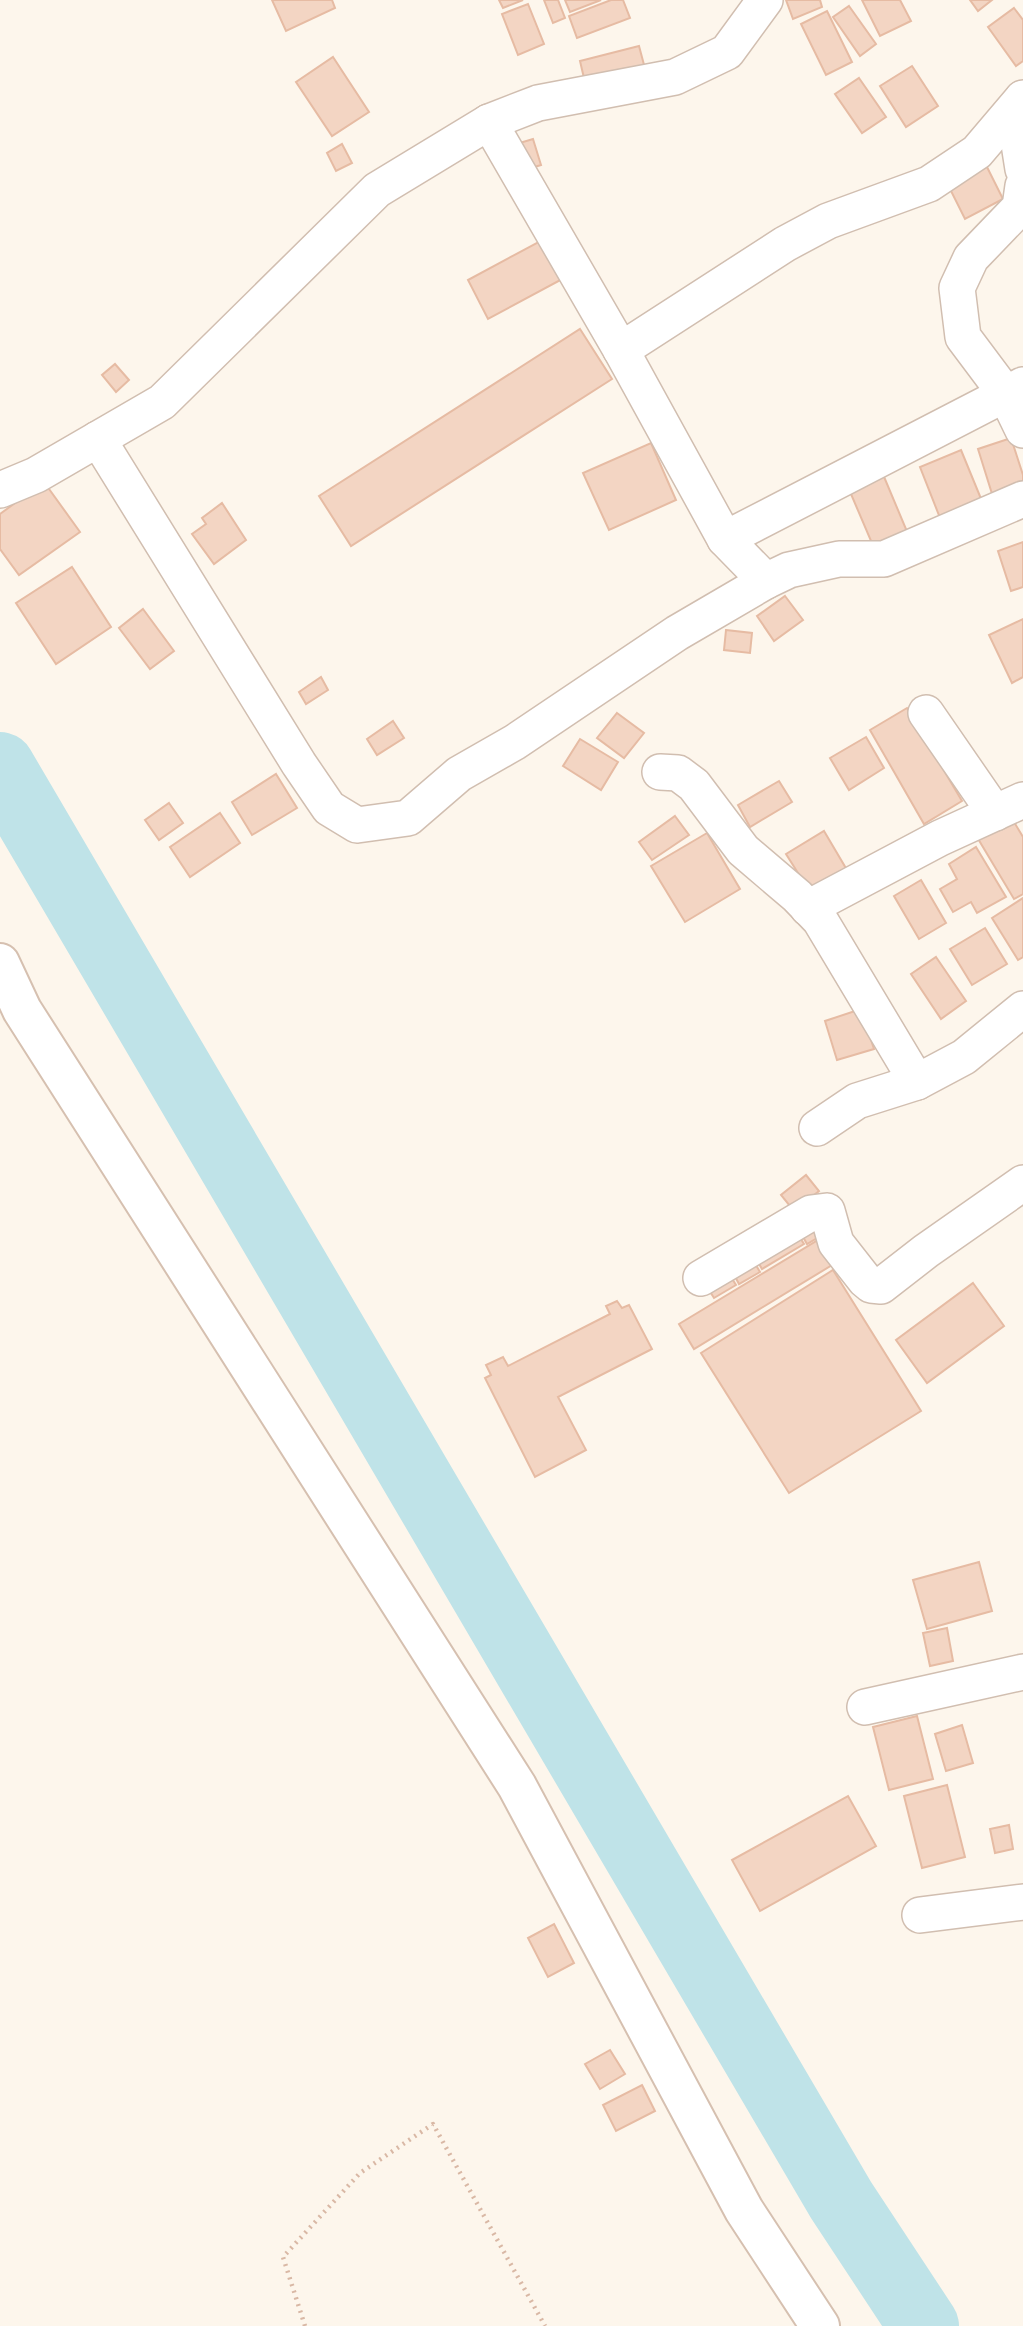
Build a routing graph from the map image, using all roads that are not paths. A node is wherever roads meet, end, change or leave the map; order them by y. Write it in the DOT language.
graph roads {
  1 [pos="765,0"];
  2 [pos="1023,99"];
  3 [pos="489,122"];
  4 [pos="1023,169"];
  5 [pos="1023,186"];
  6 [pos="621,350"];
  7 [pos="1014,389"];
  8 [pos="1023,430"];
  9 [pos="98,439"];
  10 [pos="0,490"];
  11 [pos="1023,499"];
  12 [pos="724,539"];
  13 [pos="766,581"];
  14 [pos="926,713"];
  15 [pos="660,772"];
  16 [pos="1009,806"];
  17 [pos="808,908"];
  18 [pos="0,964"];
  19 [pos="1023,1009"];
  20 [pos="918,1082"];
  21 [pos="817,1128"];
  22 [pos="1023,1182"];
  23 [pos="701,1278"];
  24 [pos="1023,1672"];
  25 [pos="865,1707"];
  26 [pos="1023,1902"];
  27 [pos="920,1915"];
  28 [pos="820,2326"];
  1 -- 3 [label="street"];
  2 -- 4 [label="street"];
  2 -- 6 [label="street"];
  3 -- 6 [label="street"];
  3 -- 9 [label="street"];
  5 -- 7 [label="street"];
  6 -- 12 [label="street"];
  7 -- 8 [label="street"];
  7 -- 12 [label="street"];
  9 -- 10 [label="street"];
  9 -- 13 [label="street"];
  11 -- 13 [label="street"];
  12 -- 13 [label="street"];
  14 -- 16 [label="street"];
  15 -- 17 [label="street"];
  16 -- 17 [label="street"];
  17 -- 20 [label="street"];
  18 -- 28 [label="street"];
  19 -- 20 [label="street"];
  20 -- 21 [label="street"];
  22 -- 23 [label="street"];
  24 -- 25 [label="street"];
  26 -- 27 [label="street"];
}
